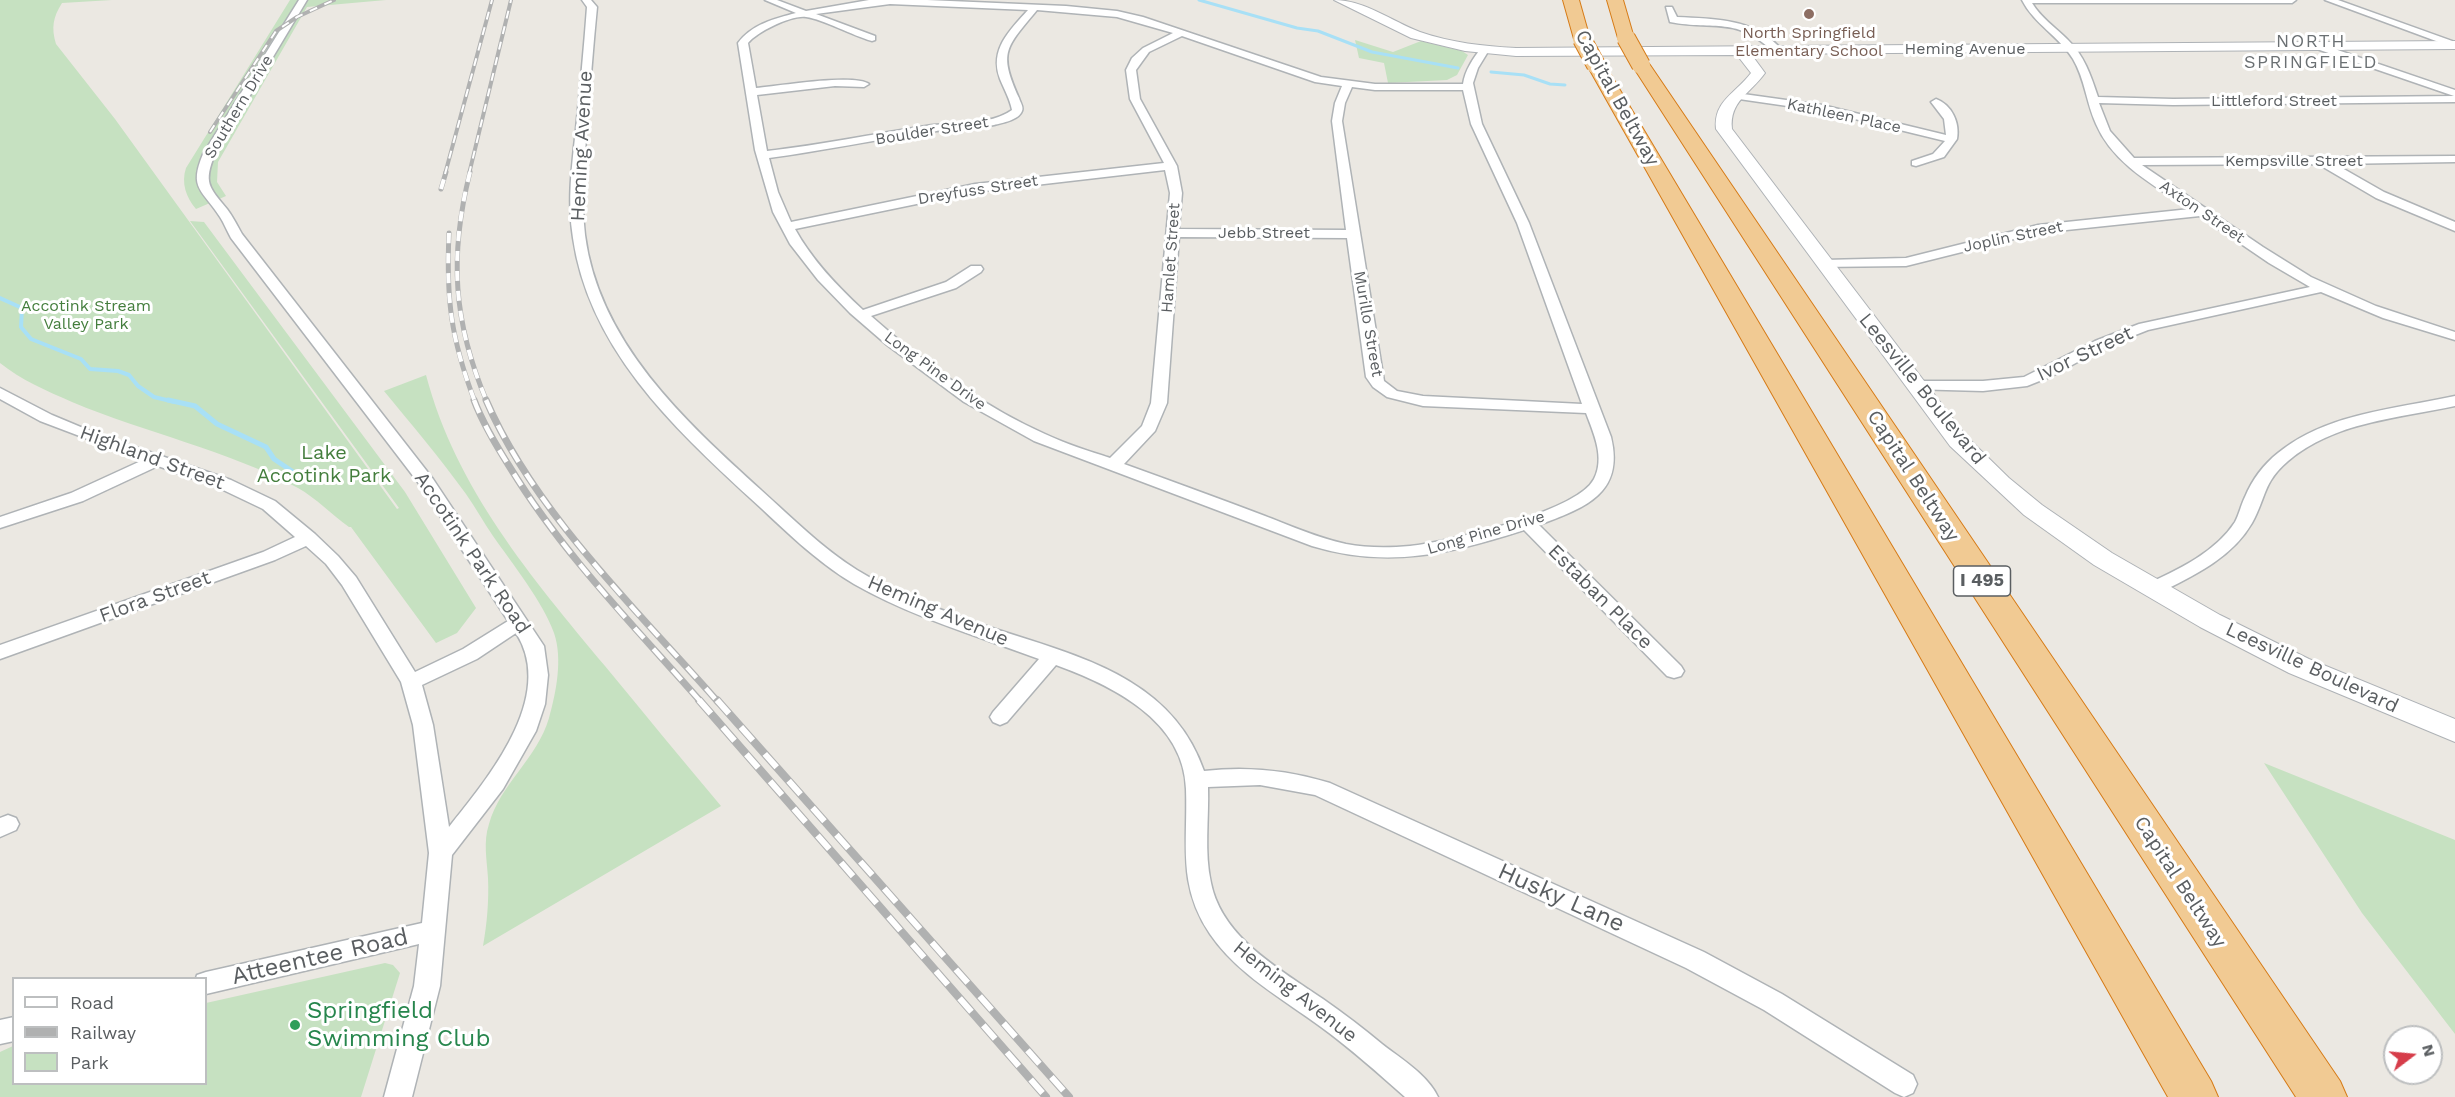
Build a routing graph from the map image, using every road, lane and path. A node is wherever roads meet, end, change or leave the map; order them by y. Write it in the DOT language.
graph roads {
  1 [pos="303,0"];
  2 [pos="586,0"];
  3 [pos="769,0"];
  4 [pos="1340,0"];
  5 [pos="1571,0"];
  6 [pos="1615,0"];
  7 [pos="2026,0"];
  8 [pos="2292,0"];
  9 [pos="2329,0"];
  10 [pos="1035,7"];
  11 [pos="1669,9"];
  12 [pos="807,14"];
  13 [pos="1180,33"];
  14 [pos="872,38"];
  15 [pos="2455,45"];
  16 [pos="2317,46"];
  17 [pos="2070,48"];
  18 [pos="1484,50"];
  19 [pos="1741,51"];
  20 [pos="1778,51"];
  21 [pos="864,84"];
  22 [pos="1348,85"];
  23 [pos="1468,87"];
  24 [pos="752,92"];
  25 [pos="2455,93"];
  26 [pos="1736,96"];
  27 [pos="2455,99"];
  28 [pos="2093,100"];
  29 [pos="1936,102"];
  30 [pos="1950,139"];
  31 [pos="763,156"];
  32 [pos="2455,159"];
  33 [pos="2322,161"];
  34 [pos="2132,162"];
  35 [pos="1916,163"];
  36 [pos="1170,166"];
  37 [pos="2203,212"];
  38 [pos="224,214"];
  39 [pos="787,227"];
  40 [pos="2455,227"];
  41 [pos="1174,233"];
  42 [pos="1353,234"];
  43 [pos="1824,264"];
  44 [pos="976,269"];
  45 [pos="2322,288"];
  46 [pos="861,315"];
  47 [pos="2455,336"];
  48 [pos="1915,386"];
  49 [pos="0,393"];
  50 [pos="2455,401"];
  51 [pos="1592,410"];
  52 [pos="156,460"];
  53 [pos="1112,466"];
  54 [pos="1526,522"];
  55 [pos="0,523"];
  56 [pos="309,538"];
  57 [pos="2152,589"];
  58 [pos="518,623"];
  59 [pos="0,652"];
  60 [pos="1052,657"];
  61 [pos="1674,672"];
  62 [pos="411,682"];
  63 [pos="1000,717"];
  64 [pos="2455,731"];
  65 [pos="1196,780"];
  66 [pos="441,853"];
  67 [pos="434,930"];
  68 [pos="207,983"];
  69 [pos="1904,1084"];
  70 [pos="398,1097"];
  71 [pos="1424,1097"];
  72 [pos="2194,1097"];
  73 [pos="2322,1097"];
  1 -- 38 [label="street, Southern Drive"];
  2 -- 60 [label="street, Heming Avenue"];
  3 -- 12 [label="street"];
  4 -- 18 [label="street, Heming Avenue"];
  5 -- 72 [label="highway, Capital Beltway, bridge"];
  6 -- 73 [label="highway, Capital Beltway / I 495"];
  7 -- 8 [label="street"];
  7 -- 17 [label="street, Axton Street"];
  9 -- 15 [label="street"];
  10 -- 12 [label="street, Long Pine Drive"];
  10 -- 13 [label="street, Long Pine Drive"];
  10 -- 31 [label="street, Boulder Street"];
  11 -- 20 [label="street"];
  12 -- 14 [label="street"];
  12 -- 24 [label="street, Long Pine Drive"];
  13 -- 22 [label="street, Long Pine Drive"];
  13 -- 36 [label="street, Hamlet Street"];
  15 -- 16 [label="street, Heming Avenue"];
  16 -- 17 [label="street, Heming Avenue"];
  16 -- 25 [label="street"];
  17 -- 20 [label="street, Heming Avenue"];
  17 -- 28 [label="street, Axton Street"];
  18 -- 19 [label="street, Heming Avenue"];
  18 -- 23 [label="street"];
  19 -- 20 [label="street, Heming Avenue"];
  19 -- 26 [label="street, Leesville Boulevard"];
  21 -- 24 [label="street"];
  22 -- 23 [label="street, Long Pine Drive"];
  22 -- 42 [label="street, Murillo Street"];
  23 -- 51 [label="street, Long Pine Drive"];
  24 -- 31 [label="street, Long Pine Drive"];
  26 -- 30 [label="street, Kathleen Place"];
  26 -- 43 [label="street, Leesville Boulevard"];
  27 -- 28 [label="street, Littleford Street"];
  28 -- 34 [label="street, Axton Street"];
  29 -- 30 [label="street"];
  30 -- 35 [label="street"];
  31 -- 39 [label="street, Long Pine Drive"];
  32 -- 33 [label="street, Kempsville Street"];
  33 -- 34 [label="street, Kempsville Street"];
  33 -- 40 [label="street"];
  34 -- 37 [label="street, Axton Street"];
  36 -- 39 [label="street, Dreyfuss Street"];
  36 -- 41 [label="street, Hamlet Street"];
  37 -- 43 [label="street, Joplin Street"];
  37 -- 45 [label="street, Axton Street"];
  38 -- 58 [label="street, Accotink Park Road"];
  39 -- 46 [label="street, Long Pine Drive"];
  41 -- 42 [label="street, Jebb Street"];
  41 -- 53 [label="street, Hamlet Street"];
  42 -- 51 [label="street, Murillo Street"];
  43 -- 48 [label="street, Leesville Boulevard"];
  44 -- 46 [label="street"];
  45 -- 47 [label="street, Axton Street"];
  45 -- 48 [label="street, Ivor Street"];
  46 -- 53 [label="street, Long Pine Drive"];
  48 -- 57 [label="street, Leesville Boulevard"];
  49 -- 52 [label="street, Highland Street"];
  50 -- 57 [label="street"];
  51 -- 54 [label="street, Long Pine Drive"];
  52 -- 55 [label="street"];
  52 -- 56 [label="street, Highland Street"];
  53 -- 54 [label="street, Long Pine Drive"];
  54 -- 61 [label="street, Estaban Place"];
  56 -- 59 [label="street, Flora Street"];
  56 -- 62 [label="street, Highland Street"];
  57 -- 64 [label="street, Leesville Boulevard"];
  58 -- 62 [label="street"];
  58 -- 66 [label="street, Accotink Park Road"];
  60 -- 63 [label="street"];
  60 -- 65 [label="street, Heming Avenue"];
  62 -- 66 [label="street, Highland Street"];
  65 -- 69 [label="street, Husky Lane"];
  65 -- 71 [label="street, Heming Avenue"];
  66 -- 67 [label="street, Highland Street"];
  67 -- 68 [label="street, Atteentee Road"];
  67 -- 70 [label="street, Highland Street"];
}
